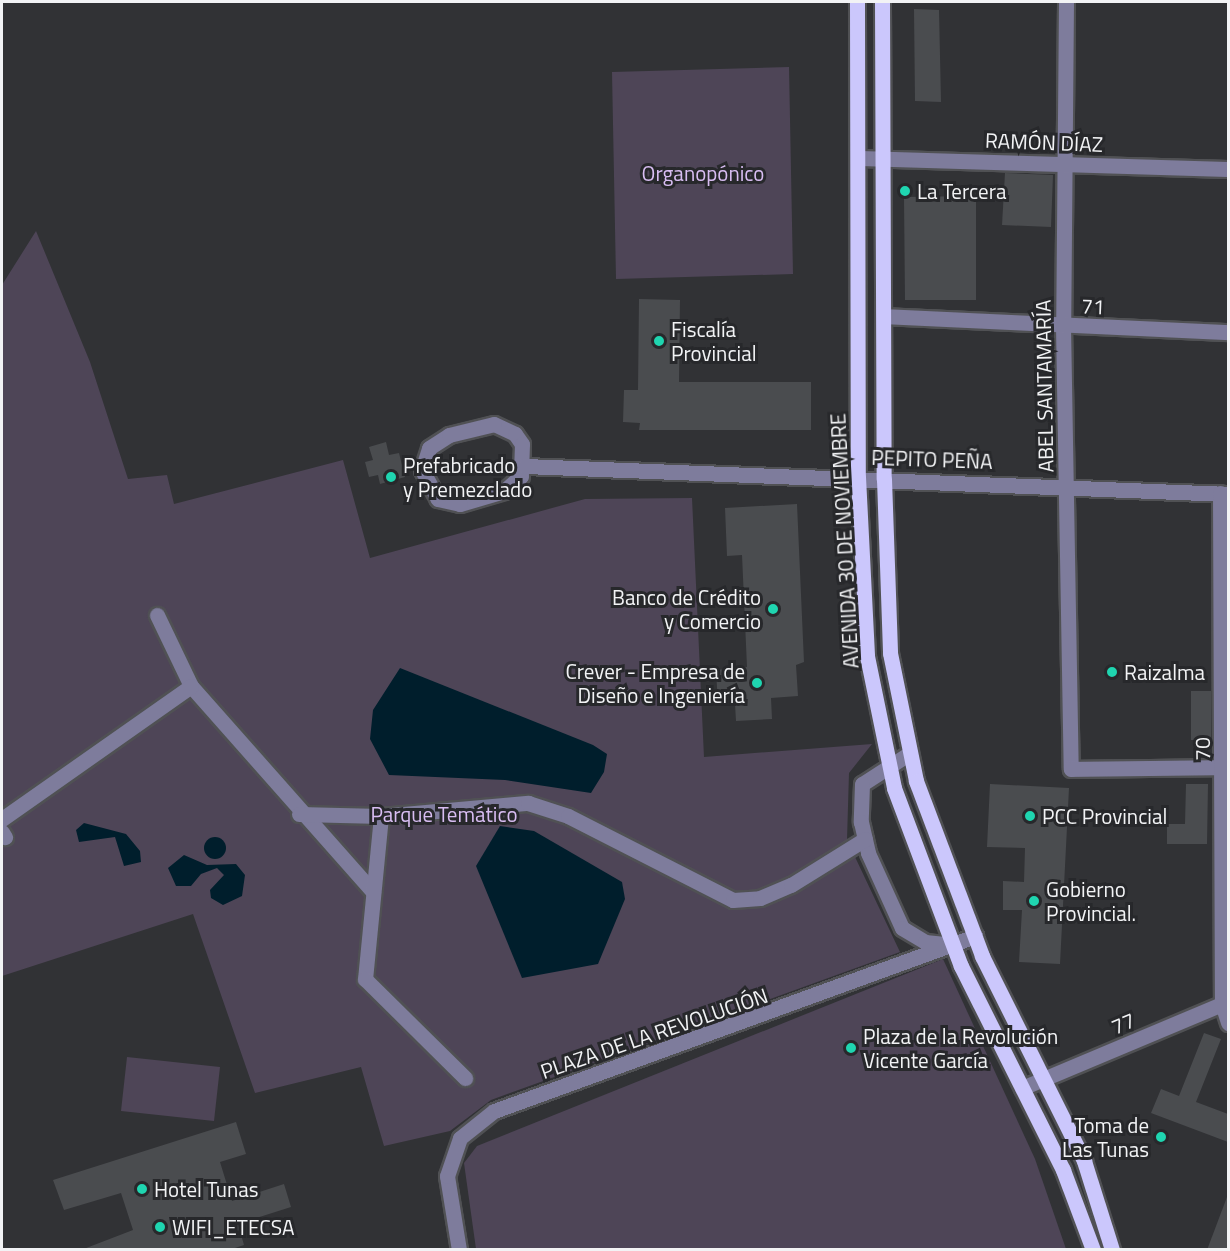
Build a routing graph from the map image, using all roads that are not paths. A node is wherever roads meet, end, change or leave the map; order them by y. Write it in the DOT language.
graph roads {
  1 [pos="857,2"];
  2 [pos="882,2"];
  3 [pos="1066,2"];
  4 [pos="859,158"];
  5 [pos="883,158"];
  6 [pos="1064,163"];
  7 [pos="1228,170"];
  8 [pos="884,316"];
  9 [pos="1063,326"];
  10 [pos="1228,332"];
  11 [pos="525,466"];
  12 [pos="858,477"];
  13 [pos="884,478"];
  14 [pos="1067,485"];
  15 [pos="1224,494"];
  16 [pos="157,615"];
  17 [pos="191,686"];
  18 [pos="910,753"];
  19 [pos="889,762"];
  20 [pos="1226,767"];
  21 [pos="299,814"];
  22 [pos="381,816"];
  23 [pos="2,819"];
  24 [pos="865,839"];
  25 [pos="373,892"];
  26 [pos="975,936"];
  27 [pos="954,945"];
  28 [pos="1222,1005"];
  29 [pos="1228,1023"];
  30 [pos="465,1078"];
  31 [pos="1042,1079"];
  32 [pos="1022,1088"];
  33 [pos="459,1250"];
  34 [pos="1093,1250"];
  35 [pos="1112,1250"];
  1 -- 4 [label="main road, AVENIDA 30 DE NOVIEMBRE"];
  2 -- 5 [label="main road, AVENIDA 30 DE NOVIEMBRE"];
  3 -- 6 [label="street, ABEL SANTAMARÍA"];
  4 -- 5 [label="street, RAMÓN DÍAZ"];
  4 -- 12 [label="main road, AVENIDA 30 DE NOVIEMBRE"];
  5 -- 6 [label="street, RAMÓN DÍAZ"];
  5 -- 8 [label="main road, AVENIDA 30 DE NOVIEMBRE"];
  6 -- 7 [label="street, RAMÓN DÍAZ"];
  6 -- 9 [label="street, ABEL SANTAMARÍA"];
  8 -- 9 [label="street, 71"];
  8 -- 13 [label="main road, AVENIDA 30 DE NOVIEMBRE"];
  9 -- 10 [label="street, 71"];
  9 -- 14 [label="street, ABEL SANTAMARÍA"];
  11 -- 11 [label="street"];
  11 -- 12 [label="street, PEPITO PEÑA"];
  12 -- 13 [label="street, PEPITO PEÑA"];
  12 -- 19 [label="main road, AVENIDA 30 DE NOVIEMBRE"];
  13 -- 14 [label="street, PEPITO PEÑA"];
  13 -- 18 [label="main road, AVENIDA 30 DE NOVIEMBRE"];
  14 -- 15 [label="street, PEPITO PEÑA"];
  14 -- 20 [label="street, ABEL SANTAMARÍA"];
  15 -- 20 [label="street, 70"];
  16 -- 17 [label="street"];
  17 -- 21 [label="street"];
  17 -- 23 [label="street"];
  18 -- 19 [label="street"];
  18 -- 26 [label="main road, AVENIDA 30 DE NOVIEMBRE"];
  19 -- 24 [label="street"];
  19 -- 27 [label="main road, AVENIDA 30 DE NOVIEMBRE"];
  20 -- 28 [label="street, 70"];
  21 -- 22 [label="street"];
  21 -- 25 [label="street"];
  22 -- 24 [label="street"];
  22 -- 25 [label="street"];
  24 -- 27 [label="street"];
  25 -- 30 [label="street"];
  26 -- 27 [label="street, PLAZA DE LA REVOLUCIÓN"];
  26 -- 31 [label="main road, AVENIDA 30 DE NOVIEMBRE"];
  27 -- 32 [label="main road, AVENIDA 30 DE NOVIEMBRE"];
  27 -- 33 [label="street, PLAZA DE LA REVOLUCIÓN"];
  28 -- 29 [label="street"];
  28 -- 31 [label="street, 77"];
  31 -- 32 [label="street, 77"];
  31 -- 35 [label="main road, AVENIDA 30 DE NOVIEMBRE"];
  32 -- 34 [label="main road, AVENIDA 30 DE NOVIEMBRE"];
}
